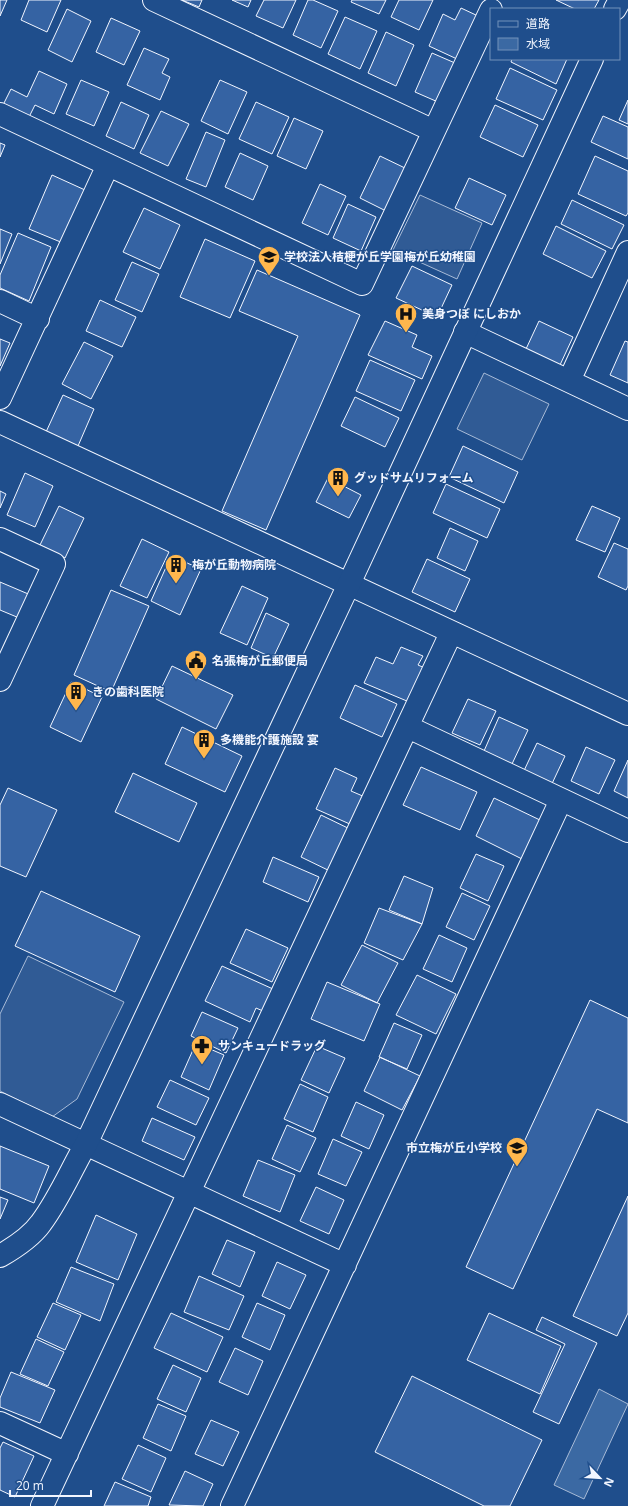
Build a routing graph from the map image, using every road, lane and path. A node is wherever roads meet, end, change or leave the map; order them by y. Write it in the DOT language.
graph roads {
  1 [pos="154,0"];
  2 [pos="490,12"];
  3 [pos="592,60"];
  4 [pos="0,114"];
  5 [pos="434,131"];
  6 [pos="108,165"];
  7 [pos="628,252"];
  8 [pos="0,301"];
  9 [pos="38,319"];
  10 [pos="465,332"];
  11 [pos="569,381"];
  12 [pos="0,398"];
  13 [pos="628,408"];
  14 [pos="0,422"];
  15 [pos="0,539"];
  16 [pos="349,584"];
  17 [pos="451,633"];
  18 [pos="0,680"];
  19 [pos="628,714"];
  20 [pos="408,727"];
  21 [pos="561,800"];
  22 [pos="628,831"];
  23 [pos="0,1104"];
  24 [pos="86,1144"];
  25 [pos="190,1193"];
  26 [pos="0,1256"];
  27 [pos="345,1265"];
  28 [pos="0,1423"];
  29 [pos="67,1454"];
  30 [pos="42,1506"];
  31 [pos="232,1506"];
  1 -- 5 [label="street"];
  2 -- 5 [label="street"];
  3 -- 10 [label="street"];
  4 -- 6 [label="street"];
  5 -- 6 [label="street"];
  6 -- 9 [label="street"];
  7 -- 11 [label="street"];
  8 -- 9 [label="street"];
  9 -- 12 [label="street"];
  10 -- 11 [label="street"];
  10 -- 16 [label="street"];
  11 -- 13 [label="street"];
  14 -- 16 [label="street"];
  15 -- 18 [label="street"];
  16 -- 17 [label="street"];
  16 -- 24 [label="street"];
  17 -- 19 [label="street"];
  17 -- 20 [label="street"];
  20 -- 21 [label="street"];
  20 -- 25 [label="street"];
  21 -- 22 [label="street"];
  21 -- 27 [label="street"];
  23 -- 24 [label="street"];
  24 -- 25 [label="street"];
  24 -- 26 [label="street"];
  25 -- 27 [label="street"];
  25 -- 29 [label="street"];
  27 -- 31 [label="street"];
  28 -- 29 [label="street"];
  29 -- 30 [label="street"];
}
